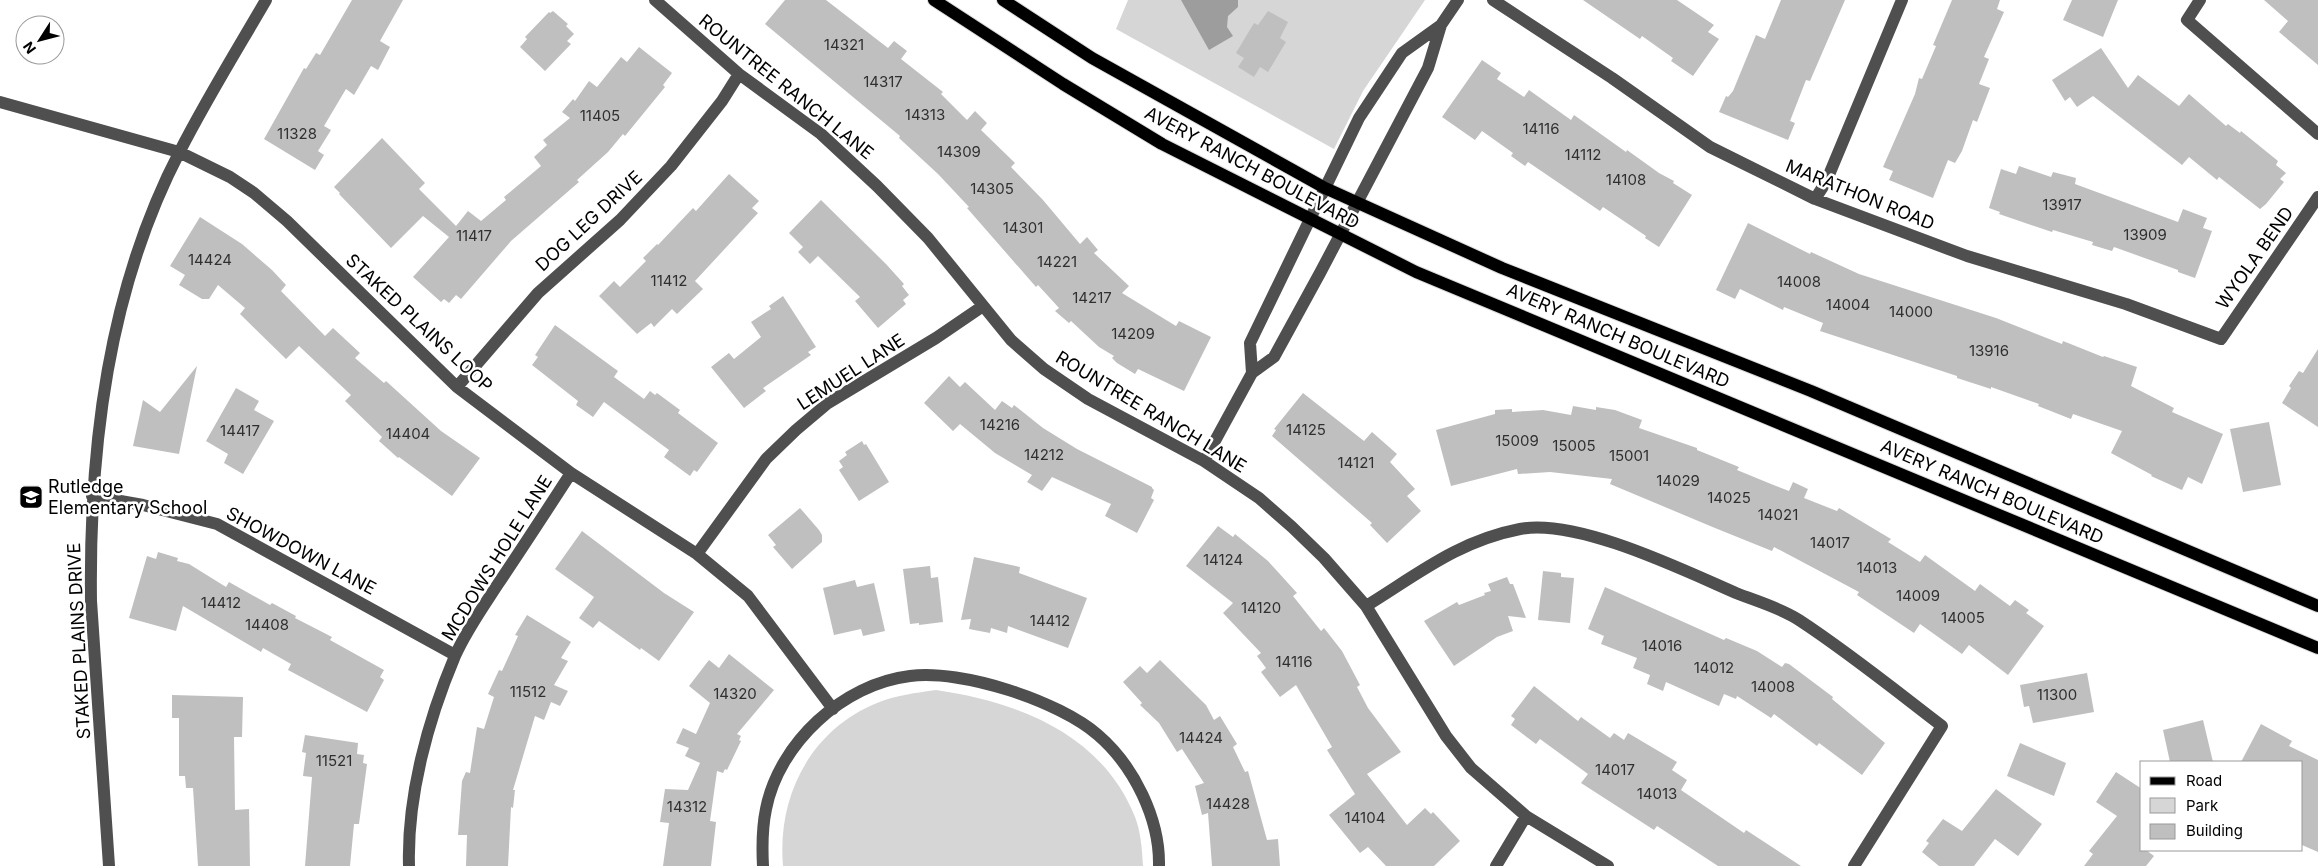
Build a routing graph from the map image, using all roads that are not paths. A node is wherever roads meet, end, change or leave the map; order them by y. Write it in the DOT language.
graph roads {
  1 [pos="266,0"];
  2 [pos="655,0"];
  3 [pos="934,0"];
  4 [pos="1003,0"];
  5 [pos="1458,0"];
  6 [pos="1493,0"];
  7 [pos="1902,0"];
  8 [pos="2200,0"];
  9 [pos="1440,25"];
  10 [pos="739,74"];
  11 [pos="0,102"];
  12 [pos="2318,134"];
  13 [pos="179,152"];
  14 [pos="1325,188"];
  15 [pos="2318,198"];
  16 [pos="1815,199"];
  17 [pos="1357,202"];
  18 [pos="1310,219"];
  19 [pos="1340,235"];
  20 [pos="983,306"];
  21 [pos="2220,339"];
  22 [pos="1252,373"];
  23 [pos="457,387"];
  24 [pos="1204,461"];
  25 [pos="571,473"];
  26 [pos="92,496"];
  27 [pos="697,554"];
  28 [pos="1366,606"];
  29 [pos="2318,606"];
  30 [pos="2318,648"];
  31 [pos="456,655"];
  32 [pos="833,709"];
  33 [pos="1526,816"];
  34 [pos="109,866"];
  35 [pos="409,866"];
  36 [pos="764,866"];
  37 [pos="1159,866"];
  38 [pos="1496,866"];
  39 [pos="1608,866"];
  40 [pos="1854,866"];
  1 -- 13 [label="street, STAKED PLAINS DRIVE"];
  2 -- 10 [label="street, ROUNTREE RANCH LANE"];
  3 -- 18 [label="main road, AVERY RANCH BOULEVARD"];
  4 -- 14 [label="main road, AVERY RANCH BOULEVARD"];
  5 -- 9 [label="street"];
  6 -- 16 [label="street, MARATHON ROAD"];
  7 -- 16 [label="street"];
  8 -- 12 [label="street"];
  9 -- 14 [label="street"];
  9 -- 17 [label="street"];
  10 -- 20 [label="street, ROUNTREE RANCH LANE"];
  10 -- 23 [label="street, DOG LEG DRIVE"];
  11 -- 13 [label="street, STAKED PLAINS LOOP"];
  13 -- 23 [label="street, STAKED PLAINS LOOP"];
  13 -- 26 [label="street, STAKED PLAINS DRIVE"];
  14 -- 17 [label="main road, AVERY RANCH BOULEVARD"];
  14 -- 18 [label="street"];
  15 -- 21 [label="street, WYOLA BEND"];
  16 -- 21 [label="street, MARATHON ROAD"];
  17 -- 19 [label="street"];
  17 -- 29 [label="main road, AVERY RANCH BOULEVARD"];
  18 -- 19 [label="main road, AVERY RANCH BOULEVARD"];
  18 -- 22 [label="street"];
  19 -- 22 [label="street"];
  19 -- 30 [label="main road, AVERY RANCH BOULEVARD"];
  20 -- 24 [label="street, ROUNTREE RANCH LANE"];
  20 -- 27 [label="street, LEMUEL LANE"];
  22 -- 24 [label="street"];
  23 -- 25 [label="street, STAKED PLAINS LOOP"];
  24 -- 28 [label="street, ROUNTREE RANCH LANE"];
  25 -- 27 [label="street, STAKED PLAINS LOOP"];
  25 -- 31 [label="street, MCDOWS HOLE LANE"];
  26 -- 31 [label="street, SHOWDOWN LANE"];
  26 -- 34 [label="street, STAKED PLAINS DRIVE"];
  27 -- 32 [label="street, STAKED PLAINS LOOP"];
  28 -- 33 [label="street, ROUNTREE RANCH LANE"];
  28 -- 40 [label="street"];
  31 -- 35 [label="street, MCDOWS HOLE LANE"];
  32 -- 36 [label="street"];
  32 -- 37 [label="street"];
  33 -- 38 [label="street"];
  33 -- 39 [label="street, ROUNTREE RANCH LANE"];
}
